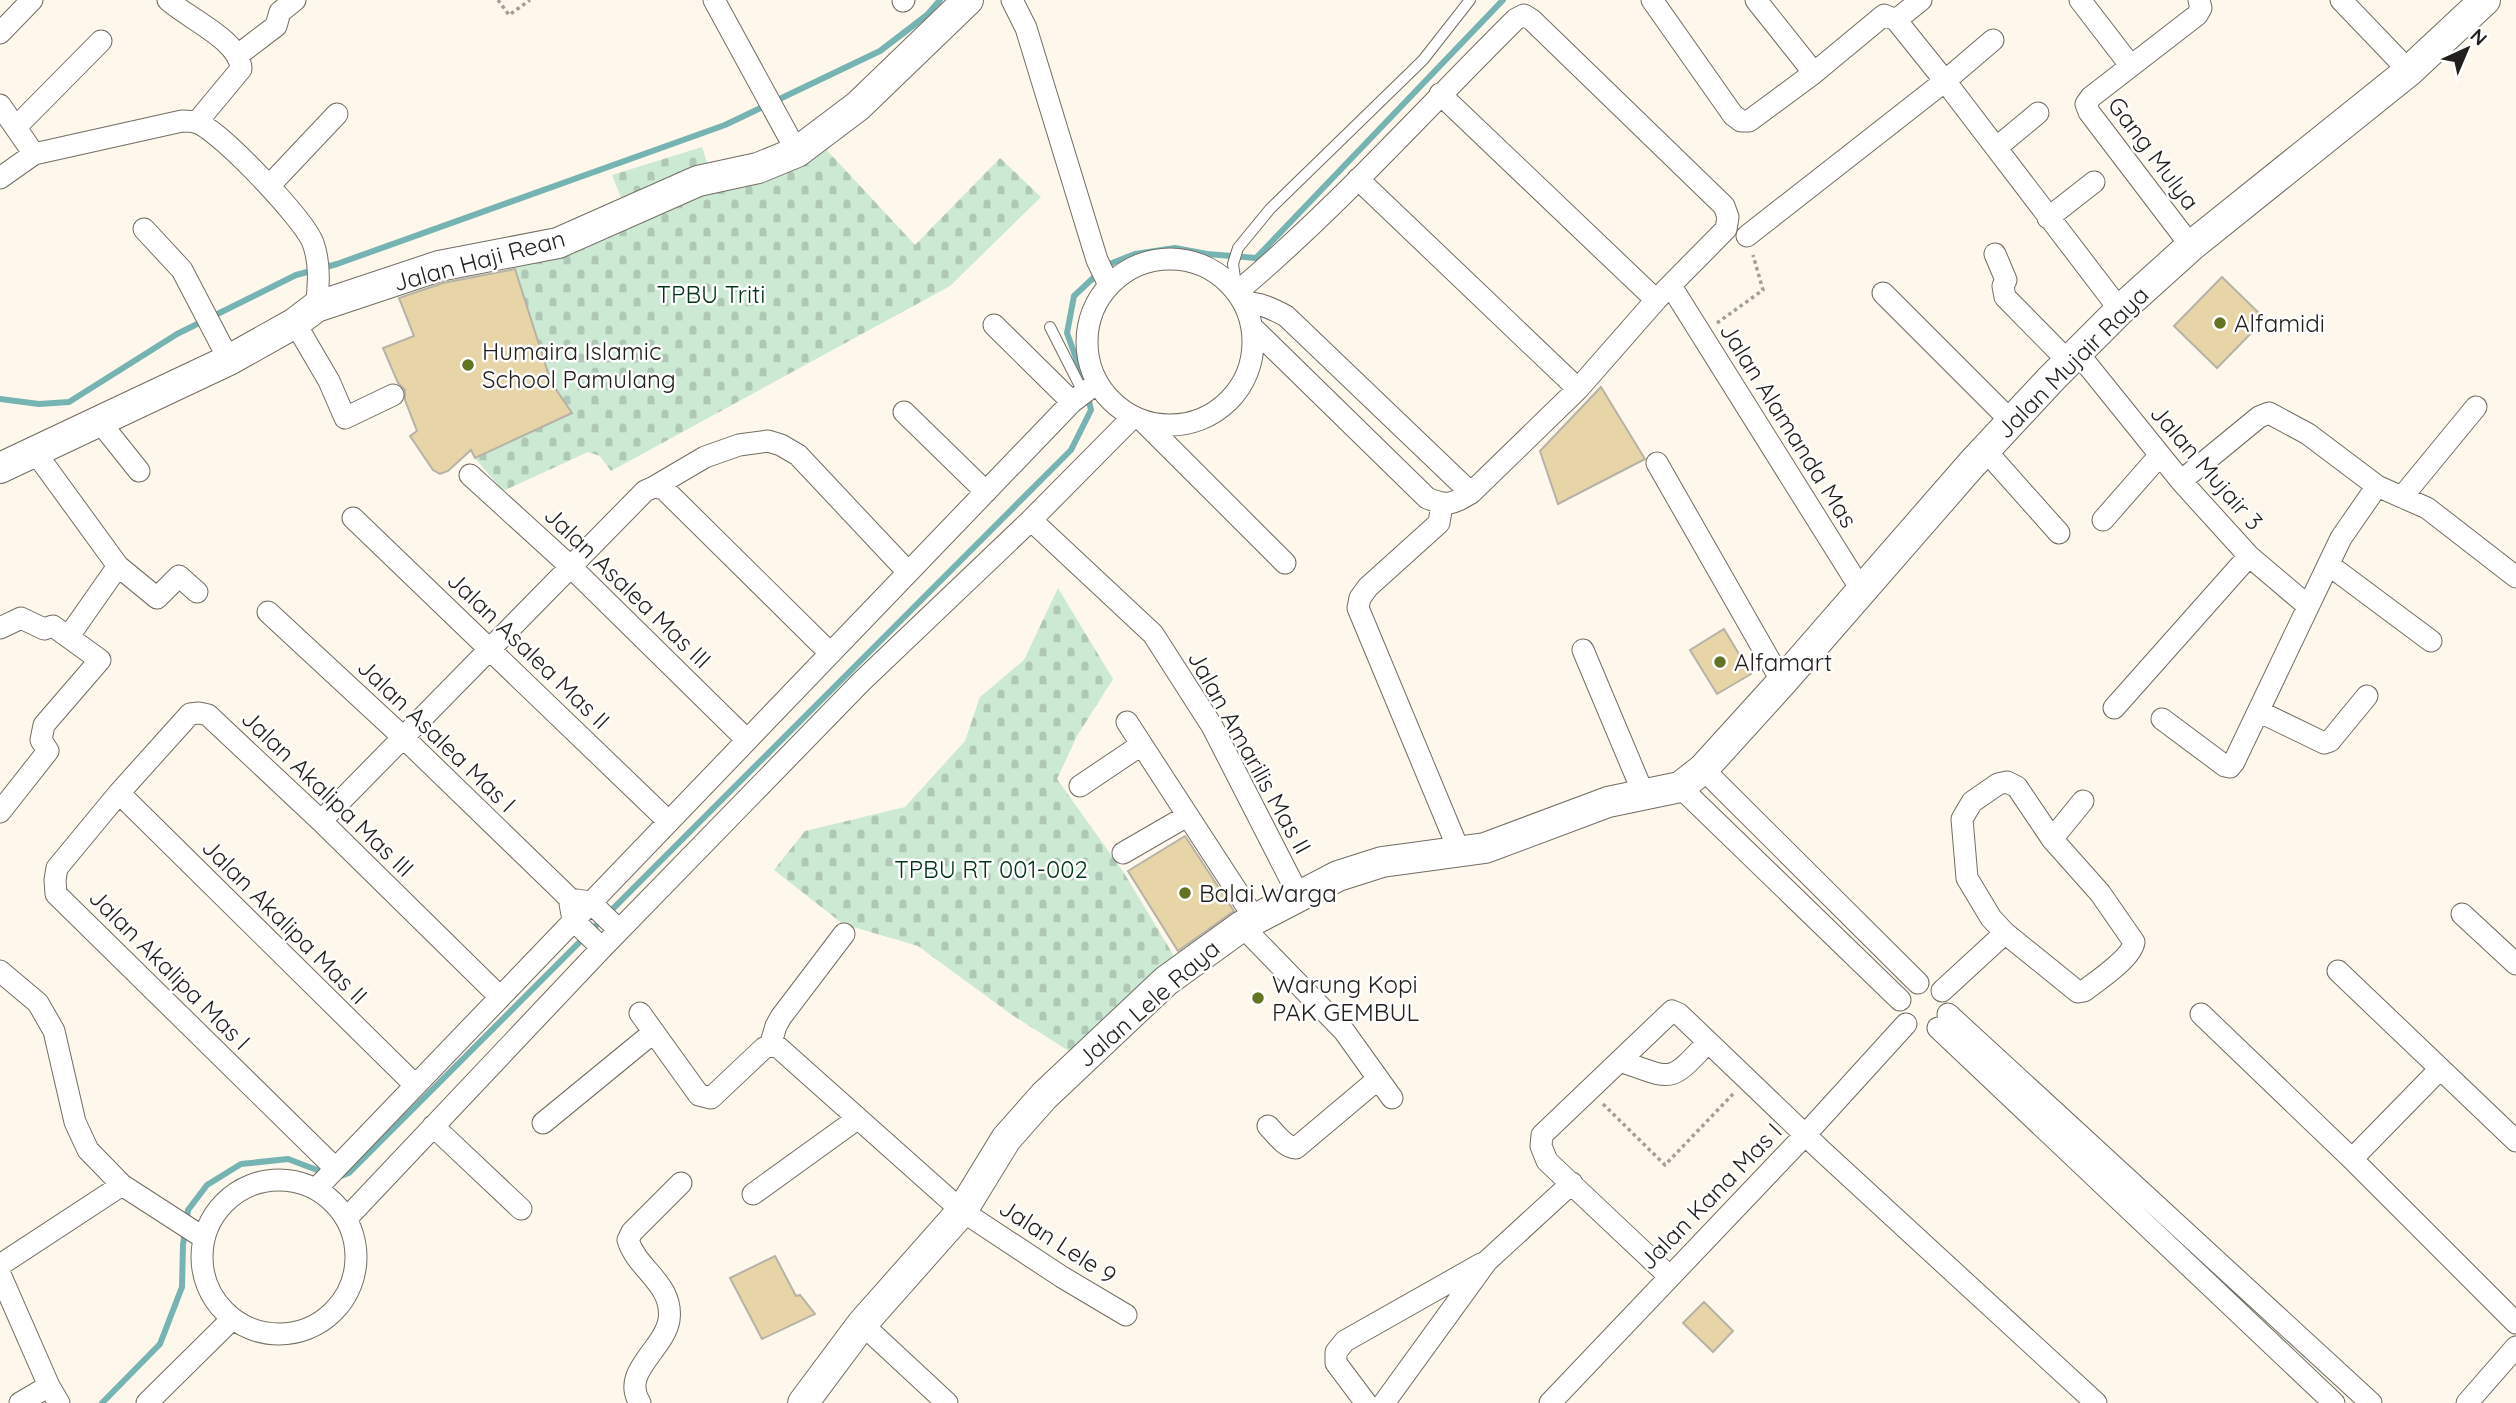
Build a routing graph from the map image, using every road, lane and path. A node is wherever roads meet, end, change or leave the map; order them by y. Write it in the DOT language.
graph roads {
  1 [pos="32,0"];
  2 [pos="168,0"];
  3 [pos="295,0"];
  4 [pos="498,0"];
  5 [pos="530,0"];
  6 [pos="714,0"];
  7 [pos="968,0"];
  8 [pos="1012,0"];
  9 [pos="1470,0"];
  10 [pos="1652,0"];
  11 [pos="1756,0"];
  12 [pos="1921,0"];
  13 [pos="2080,0"];
  14 [pos="2199,0"];
  15 [pos="2341,0"];
  16 [pos="2484,0"];
  17 [pos="1884,12"];
  18 [pos="0,33"];
  19 [pos="1993,40"];
  20 [pos="101,41"];
  21 [pos="238,55"];
  22 [pos="2130,65"];
  23 [pos="2409,71"];
  24 [pos="1814,73"];
  25 [pos="1945,81"];
  26 [pos="1440,94"];
  27 [pos="0,105"];
  28 [pos="2038,113"];
  29 [pos="337,114"];
  30 [pos="197,122"];
  31 [pos="16,127"];
  32 [pos="1996,148"];
  33 [pos="797,152"];
  34 [pos="34,154"];
  35 [pos="0,178"];
  36 [pos="1358,179"];
  37 [pos="2094,182"];
  38 [pos="269,186"];
  39 [pos="2048,218"];
  40 [pos="144,229"];
  41 [pos="1747,236"];
  42 [pos="2191,246"];
  43 [pos="1994,254"];
  44 [pos="1109,285"];
  45 [pos="1664,293"];
  46 [pos="1883,293"];
  47 [pos="1240,297"];
  48 [pos="310,305"];
  49 [pos="2120,310"];
  50 [pos="994,325"];
  51 [pos="1049,327"];
  52 [pos="1253,328"];
  53 [pos="1702,335"];
  54 [pos="2073,357"];
  55 [pos="229,360"];
  56 [pos="1578,389"];
  57 [pos="1084,392"];
  58 [pos="393,395"];
  59 [pos="2476,407"];
  60 [pos="904,412"];
  61 [pos="1139,419"];
  62 [pos="99,421"];
  63 [pos="2011,421"];
  64 [pos="1985,450"];
  65 [pos="36,452"];
  66 [pos="2160,456"];
  67 [pos="1657,463"];
  68 [pos="0,468"];
  69 [pos="139,471"];
  70 [pos="470,475"];
  71 [pos="2181,481"];
  72 [pos="2376,486"];
  73 [pos="654,487"];
  74 [pos="986,492"];
  75 [pos="1471,493"];
  76 [pos="2403,497"];
  77 [pos="1442,504"];
  78 [pos="353,518"];
  79 [pos="1031,520"];
  80 [pos="2103,520"];
  81 [pos="2060,533"];
  82 [pos="2249,556"];
  83 [pos="1286,562"];
  84 [pos="2329,565"];
  85 [pos="118,566"];
  86 [pos="571,567"];
  87 [pos="908,572"];
  88 [pos="2516,577"];
  89 [pos="1862,591"];
  90 [pos="197,592"];
  91 [pos="2308,606"];
  92 [pos="268,612"];
  93 [pos="0,628"];
  94 [pos="69,636"];
  95 [pos="2431,642"];
  96 [pos="490,648"];
  97 [pos="1583,650"];
  98 [pos="830,653"];
  99 [pos="1783,682"];
  100 [pos="2367,696"];
  101 [pos="2114,708"];
  102 [pos="2260,712"];
  103 [pos="2162,719"];
  104 [pos="1127,722"];
  105 [pos="404,738"];
  106 [pos="747,740"];
  107 [pos="1142,745"];
  108 [pos="1692,778"];
  109 [pos="1080,786"];
  110 [pos="119,793"];
  111 [pos="1644,795"];
  112 [pos="2083,801"];
  113 [pos="0,813"];
  114 [pos="1187,816"];
  115 [pos="321,821"];
  116 [pos="668,821"];
  117 [pos="2052,839"];
  118 [pos="1123,853"];
  119 [pos="1460,853"];
  120 [pos="1298,896"];
  121 [pos="580,900"];
  122 [pos="2462,914"];
  123 [pos="573,920"];
  124 [pos="1249,922"];
  125 [pos="619,930"];
  126 [pos="2005,933"];
  127 [pos="844,934"];
  128 [pos="602,948"];
  129 [pos="2516,964"];
  130 [pos="0,971"];
  131 [pos="2339,971"];
  132 [pos="1919,983"];
  133 [pos="1942,990"];
  134 [pos="500,998"];
  135 [pos="1900,1000"];
  136 [pos="640,1013"];
  137 [pos="2201,1014"];
  138 [pos="1943,1021"];
  139 [pos="1906,1024"];
  140 [pos="654,1032"];
  141 [pos="1707,1042"];
  142 [pos="770,1046"];
  143 [pos="1620,1061"];
  144 [pos="2439,1070"];
  145 [pos="1378,1079"];
  146 [pos="1746,1080"];
  147 [pos="415,1086"];
  148 [pos="1589,1090"];
  149 [pos="1392,1098"];
  150 [pos="857,1119"];
  151 [pos="543,1123"];
  152 [pos="433,1126"];
  153 [pos="1268,1126"];
  154 [pos="1805,1135"];
  155 [pos="2516,1141"];
  156 [pos="2353,1159"];
  157 [pos="334,1168"];
  158 [pos="681,1182"];
  159 [pos="1572,1183"];
  160 [pos="122,1185"];
  161 [pos="316,1189"];
  162 [pos="754,1194"];
  163 [pos="521,1209"];
  164 [pos="962,1211"];
  165 [pos="346,1219"];
  166 [pos="193,1231"];
  167 [pos="1487,1261"];
  168 [pos="0,1265"];
  169 [pos="0,1274"];
  170 [pos="1669,1276"];
  171 [pos="1126,1315"];
  172 [pos="232,1319"];
  173 [pos="2516,1323"];
  174 [pos="862,1324"];
  175 [pos="2516,1347"];
  176 [pos="54,1395"];
  177 [pos="20,1403"];
  178 [pos="147,1403"];
  179 [pos="640,1403"];
  180 [pos="803,1403"];
  181 [pos="947,1403"];
  182 [pos="1366,1403"];
  183 [pos="1384,1403"];
  184 [pos="1550,1403"];
  185 [pos="2096,1403"];
  186 [pos="2334,1403"];
  187 [pos="2371,1403"];
  188 [pos="2467,1403"];
  1 -- 18 [label="street"];
  2 -- 21 [label="street"];
  3 -- 21 [label="street"];
  4 -- 5 [label="path"];
  6 -- 33 [label="street"];
  7 -- 33 [label="street, Jalan Haji Rean"];
  8 -- 44 [label="street"];
  9 -- 47 [label="lane"];
  10 -- 24 [label="street"];
  11 -- 24 [label="street"];
  12 -- 17 [label="street"];
  13 -- 22 [label="street, Gang Mulya"];
  14 -- 22 [label="street, Gang Mulya"];
  15 -- 23 [label="street"];
  16 -- 23 [label="street, Jalan Mujair Raya"];
  17 -- 24 [label="street"];
  17 -- 25 [label="street"];
  19 -- 25 [label="street"];
  20 -- 31 [label="street"];
  21 -- 30 [label="street"];
  22 -- 42 [label="street, Gang Mulya"];
  23 -- 42 [label="street, Jalan Mujair Raya"];
  25 -- 32 [label="street"];
  25 -- 41 [label="street"];
  26 -- 36 [label="street"];
  26 -- 45 [label="street, Jalan Alamanda Mas"];
  26 -- 45 [label="street"];
  27 -- 31 [label="street"];
  28 -- 32 [label="street"];
  29 -- 38 [label="street"];
  30 -- 34 [label="street"];
  30 -- 38 [label="street"];
  31 -- 34 [label="street"];
  32 -- 39 [label="street"];
  33 -- 48 [label="street, Jalan Haji Rean"];
  34 -- 35 [label="street"];
  36 -- 47 [label="street"];
  36 -- 56 [label="street"];
  37 -- 39 [label="street"];
  38 -- 48 [label="street"];
  39 -- 49 [label="street"];
  40 -- 55 [label="street"];
  41 -- 53 [label="path"];
  42 -- 49 [label="street, Jalan Mujair Raya"];
  43 -- 54 [label="street, Jalan Mujair 3"];
  44 -- 47 [label="street"];
  44 -- 57 [label="street"];
  45 -- 53 [label="street, Jalan Alamanda Mas"];
  45 -- 56 [label="street"];
  46 -- 63 [label="street"];
  47 -- 52 [label="street"];
  47 -- 75 [label="street"];
  48 -- 55 [label="street, Jalan Haji Rean"];
  48 -- 58 [label="street"];
  49 -- 54 [label="street, Jalan Mujair Raya"];
  50 -- 57 [label="street"];
  51 -- 57 [label="lane"];
  52 -- 61 [label="street"];
  52 -- 77 [label="street"];
  53 -- 89 [label="street, Jalan Alamanda Mas"];
  54 -- 63 [label="street, Jalan Mujair Raya"];
  54 -- 66 [label="street, Jalan Mujair 3"];
  55 -- 62 [label="street, Jalan Haji Rean"];
  56 -- 75 [label="street"];
  57 -- 61 [label="street"];
  57 -- 74 [label="street"];
  59 -- 76 [label="street"];
  60 -- 74 [label="street"];
  61 -- 79 [label="street"];
  61 -- 83 [label="street"];
  62 -- 65 [label="street, Jalan Haji Rean"];
  62 -- 69 [label="street"];
  63 -- 64 [label="street, Jalan Mujair Raya"];
  64 -- 81 [label="street"];
  64 -- 89 [label="street, Jalan Mujair Raya"];
  65 -- 68 [label="street, Jalan Haji Rean"];
  65 -- 85 [label="street"];
  66 -- 71 [label="street, Jalan Mujair 3"];
  66 -- 80 [label="street"];
  67 -- 99 [label="street"];
  70 -- 86 [label="street, Jalan Asalea Mas III"];
  71 -- 72 [label="street"];
  71 -- 82 [label="street, Jalan Mujair 3"];
  72 -- 76 [label="street"];
  72 -- 84 [label="street"];
  73 -- 86 [label="street"];
  73 -- 87 [label="street"];
  73 -- 98 [label="street"];
  74 -- 87 [label="street"];
  75 -- 77 [label="street"];
  76 -- 88 [label="street"];
  77 -- 119 [label="street"];
  78 -- 96 [label="street, Jalan Asalea Mas II"];
  79 -- 120 [label="street, Jalan Amarilis Mas II"];
  79 -- 125 [label="street"];
  82 -- 91 [label="street, Jalan Mujair 3"];
  82 -- 101 [label="street"];
  84 -- 91 [label="street"];
  84 -- 95 [label="street"];
  85 -- 90 [label="street"];
  85 -- 94 [label="street"];
  86 -- 96 [label="street"];
  86 -- 106 [label="street, Jalan Asalea Mas III"];
  87 -- 98 [label="street"];
  89 -- 99 [label="street, Jalan Mujair Raya"];
  91 -- 102 [label="street"];
  92 -- 105 [label="street, Jalan Asalea Mas I"];
  93 -- 94 [label="street"];
  94 -- 113 [label="street"];
  96 -- 105 [label="street"];
  96 -- 116 [label="street, Jalan Asalea Mas II"];
  97 -- 111 [label="street"];
  98 -- 106 [label="street"];
  99 -- 108 [label="street, Jalan Mujair Raya"];
  100 -- 102 [label="street"];
  102 -- 103 [label="street"];
  104 -- 107 [label="street"];
  105 -- 115 [label="street"];
  105 -- 121 [label="street, Jalan Asalea Mas I"];
  106 -- 116 [label="street"];
  107 -- 109 [label="street"];
  107 -- 114 [label="street"];
  108 -- 111 [label="street, Jalan Lele Raya"];
  108 -- 132 [label="street"];
  108 -- 135 [label="street"];
  110 -- 115 [label="street, Jalan Akalipa Mas III"];
  110 -- 147 [label="street, Jalan Akalipa Mas II"];
  110 -- 157 [label="street, Jalan Akalipa Mas I"];
  111 -- 119 [label="street, Jalan Lele Raya"];
  112 -- 117 [label="street"];
  114 -- 118 [label="street"];
  114 -- 124 [label="street"];
  115 -- 134 [label="street, Jalan Akalipa Mas III"];
  116 -- 121 [label="street"];
  117 -- 126 [label="street"];
  117 -- 126 [label="street"];
  119 -- 120 [label="street, Jalan Lele Raya"];
  120 -- 124 [label="street, Jalan Lele Raya"];
  121 -- 123 [label="street"];
  121 -- 125 [label="street, Jalan Asalea Mas I"];
  122 -- 129 [label="street"];
  123 -- 128 [label="street"];
  123 -- 134 [label="street"];
  124 -- 145 [label="street"];
  124 -- 164 [label="street, Jalan Lele Raya"];
  125 -- 128 [label="street"];
  126 -- 133 [label="street"];
  127 -- 142 [label="street"];
  128 -- 152 [label="street"];
  130 -- 160 [label="street"];
  131 -- 144 [label="street"];
  132 -- 133 [label="street"];
  132 -- 135 [label="street"];
  133 -- 138 [label="street"];
  134 -- 147 [label="street"];
  135 -- 139 [label="street"];
  136 -- 140 [label="street"];
  137 -- 156 [label="street"];
  138 -- 139 [label="street"];
  138 -- 186 [label="street"];
  138 -- 187 [label="street"];
  139 -- 154 [label="street, Jalan Kana Mas I"];
  140 -- 142 [label="street"];
  140 -- 151 [label="street"];
  141 -- 143 [label="street"];
  141 -- 143 [label="street"];
  141 -- 146 [label="street"];
  142 -- 150 [label="street, Jalan Lele 9"];
  143 -- 148 [label="street"];
  144 -- 155 [label="street"];
  144 -- 156 [label="street"];
  145 -- 149 [label="street"];
  145 -- 153 [label="street"];
  146 -- 148 [label="path"];
  146 -- 154 [label="street"];
  147 -- 157 [label="street"];
  148 -- 159 [label="street"];
  150 -- 162 [label="street"];
  150 -- 164 [label="street, Jalan Lele 9"];
  152 -- 163 [label="street"];
  152 -- 165 [label="street"];
  154 -- 170 [label="street, Jalan Kana Mas I"];
  154 -- 185 [label="street"];
  156 -- 173 [label="street"];
  157 -- 161 [label="street"];
  158 -- 179 [label="street"];
  159 -- 167 [label="street"];
  159 -- 170 [label="street"];
  160 -- 166 [label="street"];
  160 -- 168 [label="street"];
  161 -- 165 [label="street"];
  161 -- 166 [label="street"];
  164 -- 171 [label="street, Jalan Lele 9"];
  164 -- 174 [label="street, Jalan Lele Raya"];
  165 -- 172 [label="street"];
  166 -- 172 [label="street"];
  167 -- 182 [label="street"];
  167 -- 183 [label="street"];
  169 -- 176 [label="street"];
  170 -- 184 [label="street, Jalan Kana Mas I"];
  172 -- 178 [label="street"];
  174 -- 180 [label="street, Jalan Lele Raya"];
  174 -- 181 [label="street"];
  175 -- 188 [label="street"];
  176 -- 177 [label="street"];
}
